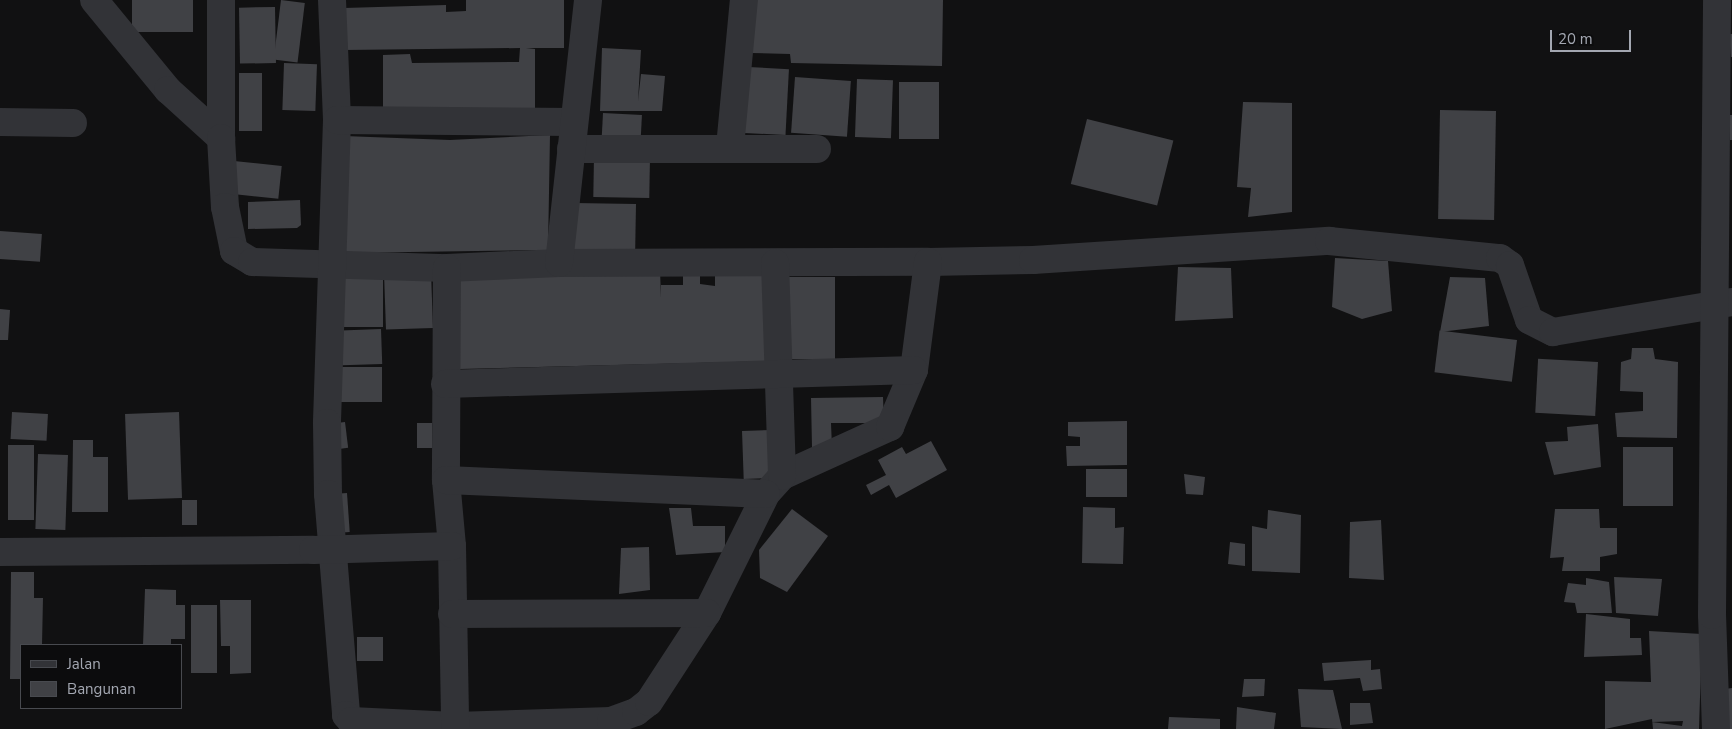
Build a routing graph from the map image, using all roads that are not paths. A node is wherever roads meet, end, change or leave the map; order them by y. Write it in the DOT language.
graph roads {
  1 [pos="94,0"];
  2 [pos="221,0"];
  3 [pos="332,0"];
  4 [pos="588,0"];
  5 [pos="744,0"];
  6 [pos="1717,0"];
  7 [pos="337,120"];
  8 [pos="0,122"];
  9 [pos="574,122"];
  10 [pos="73,123"];
  11 [pos="221,138"];
  12 [pos="730,147"];
  13 [pos="571,149"];
  14 [pos="817,149"];
  15 [pos="775,262"];
  16 [pos="928,262"];
  17 [pos="559,263"];
  18 [pos="334,265"];
  19 [pos="447,268"];
  20 [pos="1724,303"];
  21 [pos="914,370"];
  22 [pos="776,373"];
  23 [pos="446,384"];
  24 [pos="446,480"];
  25 [pos="774,485"];
  26 [pos="452,546"];
  27 [pos="334,550"];
  28 [pos="0,552"];
  29 [pos="707,613"];
  30 [pos="452,614"];
  31 [pos="1722,615"];
  32 [pos="455,726"];
  33 [pos="1716,729"];
  1 -- 11 [label="street"];
  2 -- 11 [label="street"];
  3 -- 7 [label="street"];
  4 -- 9 [label="street"];
  5 -- 12 [label="street"];
  6 -- 20 [label="street"];
  7 -- 9 [label="street"];
  7 -- 18 [label="street"];
  8 -- 10 [label="street"];
  9 -- 13 [label="street"];
  11 -- 18 [label="street"];
  12 -- 13 [label="street"];
  12 -- 14 [label="street"];
  13 -- 17 [label="street"];
  15 -- 16 [label="street"];
  15 -- 17 [label="street"];
  15 -- 22 [label="street"];
  16 -- 20 [label="street"];
  16 -- 21 [label="street"];
  17 -- 19 [label="street"];
  18 -- 19 [label="street"];
  18 -- 27 [label="street"];
  19 -- 23 [label="street"];
  20 -- 31 [label="street"];
  21 -- 22 [label="street"];
  21 -- 25 [label="street"];
  22 -- 23 [label="street"];
  22 -- 25 [label="street"];
  23 -- 24 [label="street"];
  24 -- 25 [label="street"];
  24 -- 26 [label="street"];
  25 -- 29 [label="street"];
  26 -- 27 [label="street"];
  26 -- 30 [label="street"];
  27 -- 28 [label="street"];
  27 -- 32 [label="street"];
  29 -- 30 [label="street"];
  29 -- 32 [label="street"];
  30 -- 32 [label="street"];
  31 -- 33 [label="street"];
}
